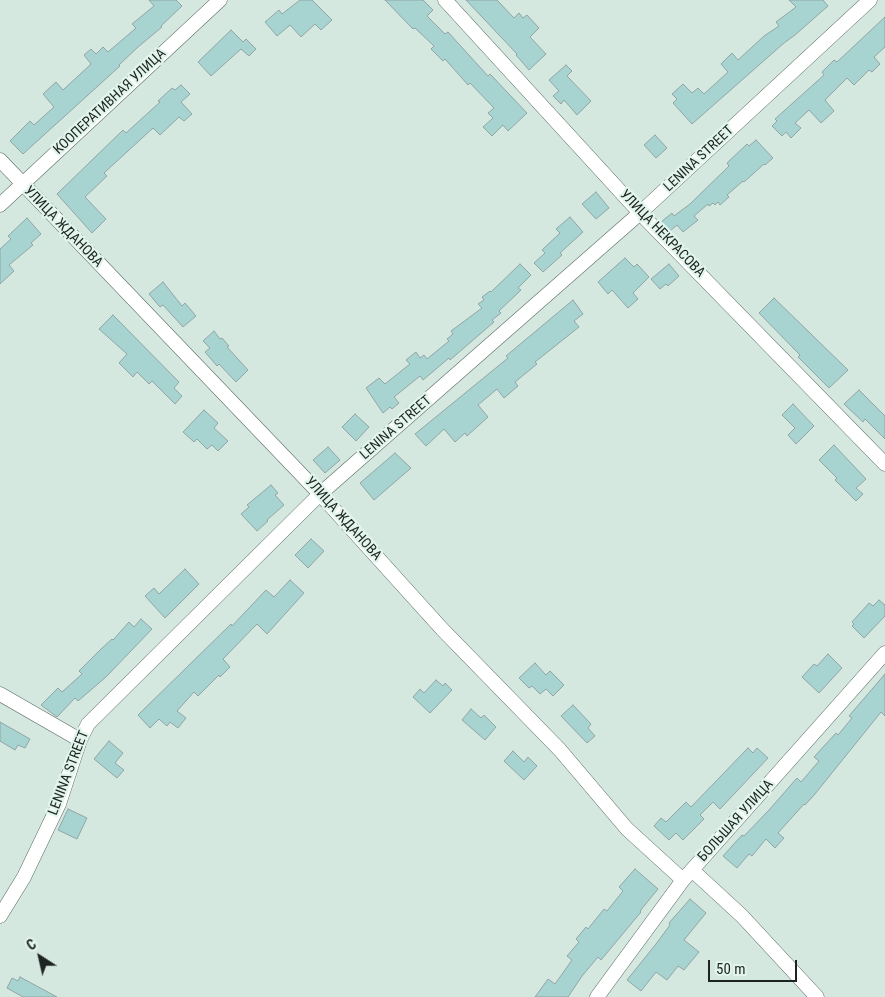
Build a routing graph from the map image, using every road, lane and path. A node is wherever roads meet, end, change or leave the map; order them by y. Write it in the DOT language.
graph roads {
  1 [pos="220,0"];
  2 [pos="445,0"];
  3 [pos="870,0"];
  4 [pos="0,160"];
  5 [pos="22,184"];
  6 [pos="0,205"];
  7 [pos="640,213"];
  8 [pos="885,464"];
  9 [pos="320,494"];
  10 [pos="885,653"];
  11 [pos="0,694"];
  12 [pos="80,740"];
  13 [pos="688,875"];
  14 [pos="0,916"];
  15 [pos="598,997"];
  16 [pos="818,997"];
  1 -- 5 [label="street, КООПЕРАТИВНАЯ УЛИЦА"];
  2 -- 7 [label="street, УЛИЦА НЕКРАСОВА"];
  3 -- 7 [label="street, LENINA STREET"];
  4 -- 5 [label="street, УЛИЦА ЖДАНОВА"];
  5 -- 6 [label="street, КООПЕРАТИВНАЯ УЛИЦА"];
  5 -- 9 [label="street, УЛИЦА ЖДАНОВА"];
  7 -- 8 [label="street, УЛИЦА НЕКРАСОВА"];
  7 -- 9 [label="street, LENINA STREET"];
  9 -- 12 [label="street, LENINA STREET"];
  9 -- 13 [label="street, УЛИЦА ЖДАНОВА"];
  10 -- 13 [label="street, БОЛЬШАЯ УЛИЦА"];
  11 -- 12 [label="street"];
  12 -- 14 [label="street, LENINA STREET"];
  13 -- 15 [label="street, БОЛЬШАЯ УЛИЦА"];
  13 -- 16 [label="street, УЛИЦА ЖДАНОВА"];
}
